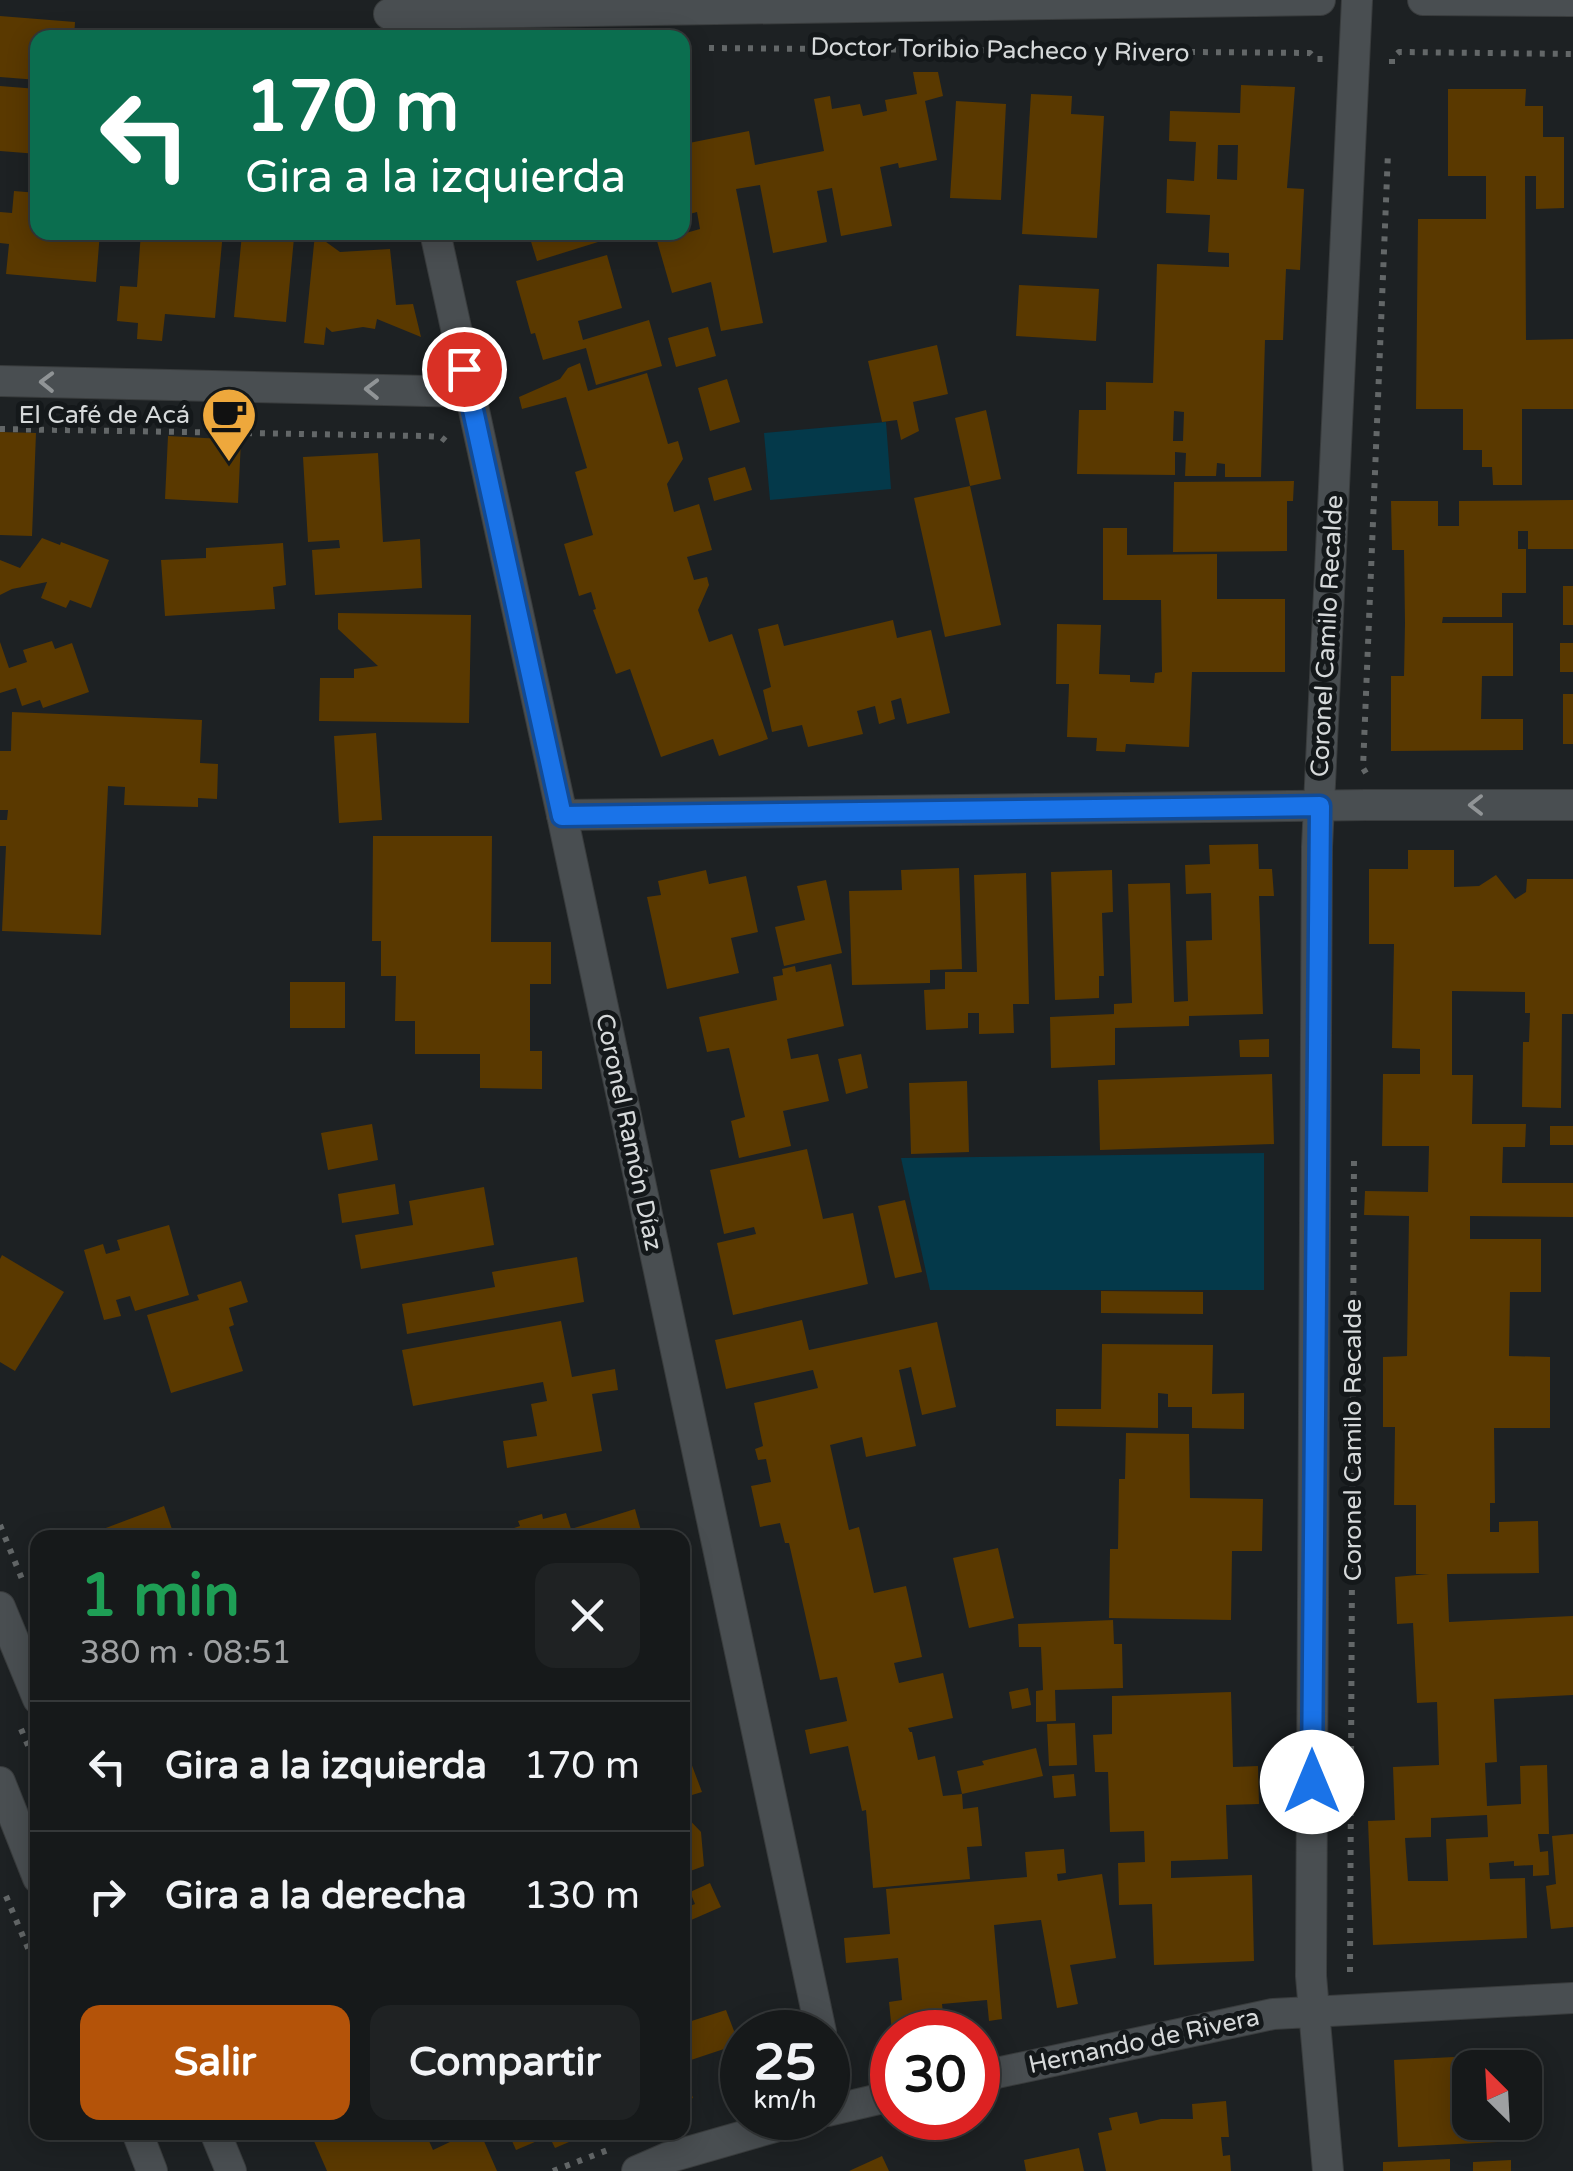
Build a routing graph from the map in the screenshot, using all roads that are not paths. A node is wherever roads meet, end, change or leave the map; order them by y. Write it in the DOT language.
graph roads {
  1 [pos="1320,0"];
  2 [pos="1357,0"];
  3 [pos="1424,0"];
  4 [pos="1573,1"];
  5 [pos="390,17"];
  6 [pos="437,240"];
  7 [pos="0,381"];
  8 [pos="470,392"];
  9 [pos="1573,805"];
  10 [pos="1320,806"];
  11 [pos="562,816"];
  12 [pos="0,1607"];
  13 [pos="30,1680"];
  14 [pos="0,1782"];
  15 [pos="30,1858"];
  16 [pos="1573,1998"];
  17 [pos="816,2010"];
  18 [pos="1312,2011"];
  19 [pos="1000,2072"];
  20 [pos="140,2140"];
  21 [pos="218,2140"];
  22 [pos="730,2140"];
  23 [pos="152,2171"];
  24 [pos="231,2171"];
  25 [pos="637,2171"];
  26 [pos="1328,2171"];
  1 -- 5 [label="street, Doctor Toribio Pacheco y Rivero"];
  2 -- 10 [label="street, Coronel Camilo Recalde"];
  3 -- 4 [label="street"];
  6 -- 8 [label="street, Coronel Ramón Díaz"];
  8 -- 7 [label="street, one-way"];
  8 -- 11 [label="street, Coronel Ramón Díaz"];
  9 -- 10 [label="street, one-way"];
  10 -- 11 [label="street"];
  10 -- 18 [label="street, Coronel Camilo Recalde"];
  11 -- 17 [label="street, Coronel Ramón Díaz"];
  12 -- 13 [label="street"];
  14 -- 15 [label="street"];
  16 -- 18 [label="street, Hernando de Rivera"];
  18 -- 19 [label="street, Hernando de Rivera"];
  18 -- 26 [label="street, Coronel Camilo Recalde"];
  20 -- 23 [label="street"];
  21 -- 24 [label="street"];
  22 -- 25 [label="street"];
}
